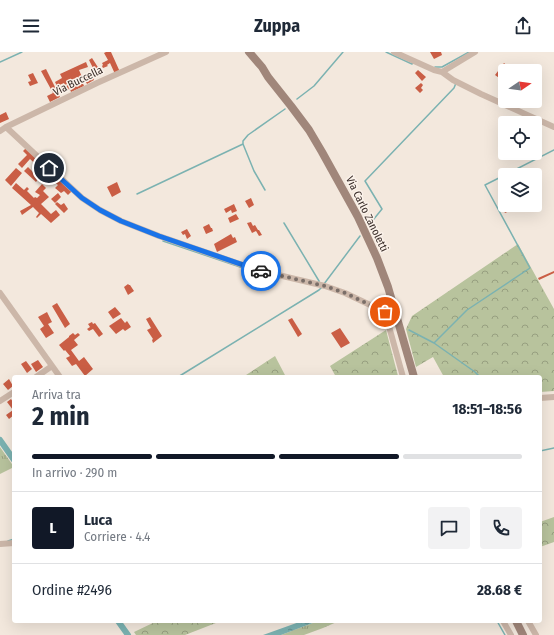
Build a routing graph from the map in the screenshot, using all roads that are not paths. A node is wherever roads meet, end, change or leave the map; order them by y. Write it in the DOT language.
graph roads {
  1 [pos="166,52"];
  2 [pos="242,52"];
  3 [pos="249,52"];
  4 [pos="394,52"];
  5 [pos="476,52"];
  6 [pos="442,72"];
  7 [pos="268,77"];
  8 [pos="6,127"];
  9 [pos="554,127"];
  10 [pos="0,132"];
  11 [pos="0,293"];
  12 [pos="52,366"];
  13 [pos="39,375"];
  14 [pos="59,375"];
  15 [pos="402,375"];
  16 [pos="413,375"];
  17 [pos="12,393"];
  18 [pos="554,397"];
  19 [pos="542,398"];
  20 [pos="0,401"];
  21 [pos="505,623"];
  22 [pos="517,623"];
  23 [pos="529,623"];
  24 [pos="512,635"];
  25 [pos="523,635"];
  26 [pos="536,635"];
  1 -- 8 [label="street, Via Buccella"];
  2 -- 7 [label="main road, Via Carlo Zanoletti"];
  3 -- 7 [label="main road, Via Carlo Zanoletti"];
  4 -- 6 [label="street"];
  5 -- 6 [label="street"];
  6 -- 9 [label="street"];
  7 -- 16 [label="main road, Via Carlo Zanoletti"];
  8 -- 10 [label="street, Via Buccella"];
  8 -- 15 [label="street"];
  11 -- 12 [label="street"];
  12 -- 13 [label="street"];
  12 -- 14 [label="street"];
  17 -- 20 [label="street"];
  18 -- 19 [label="street"];
  21 -- 24 [label="street"];
  22 -- 25 [label="main road"];
  23 -- 26 [label="street"];
}
